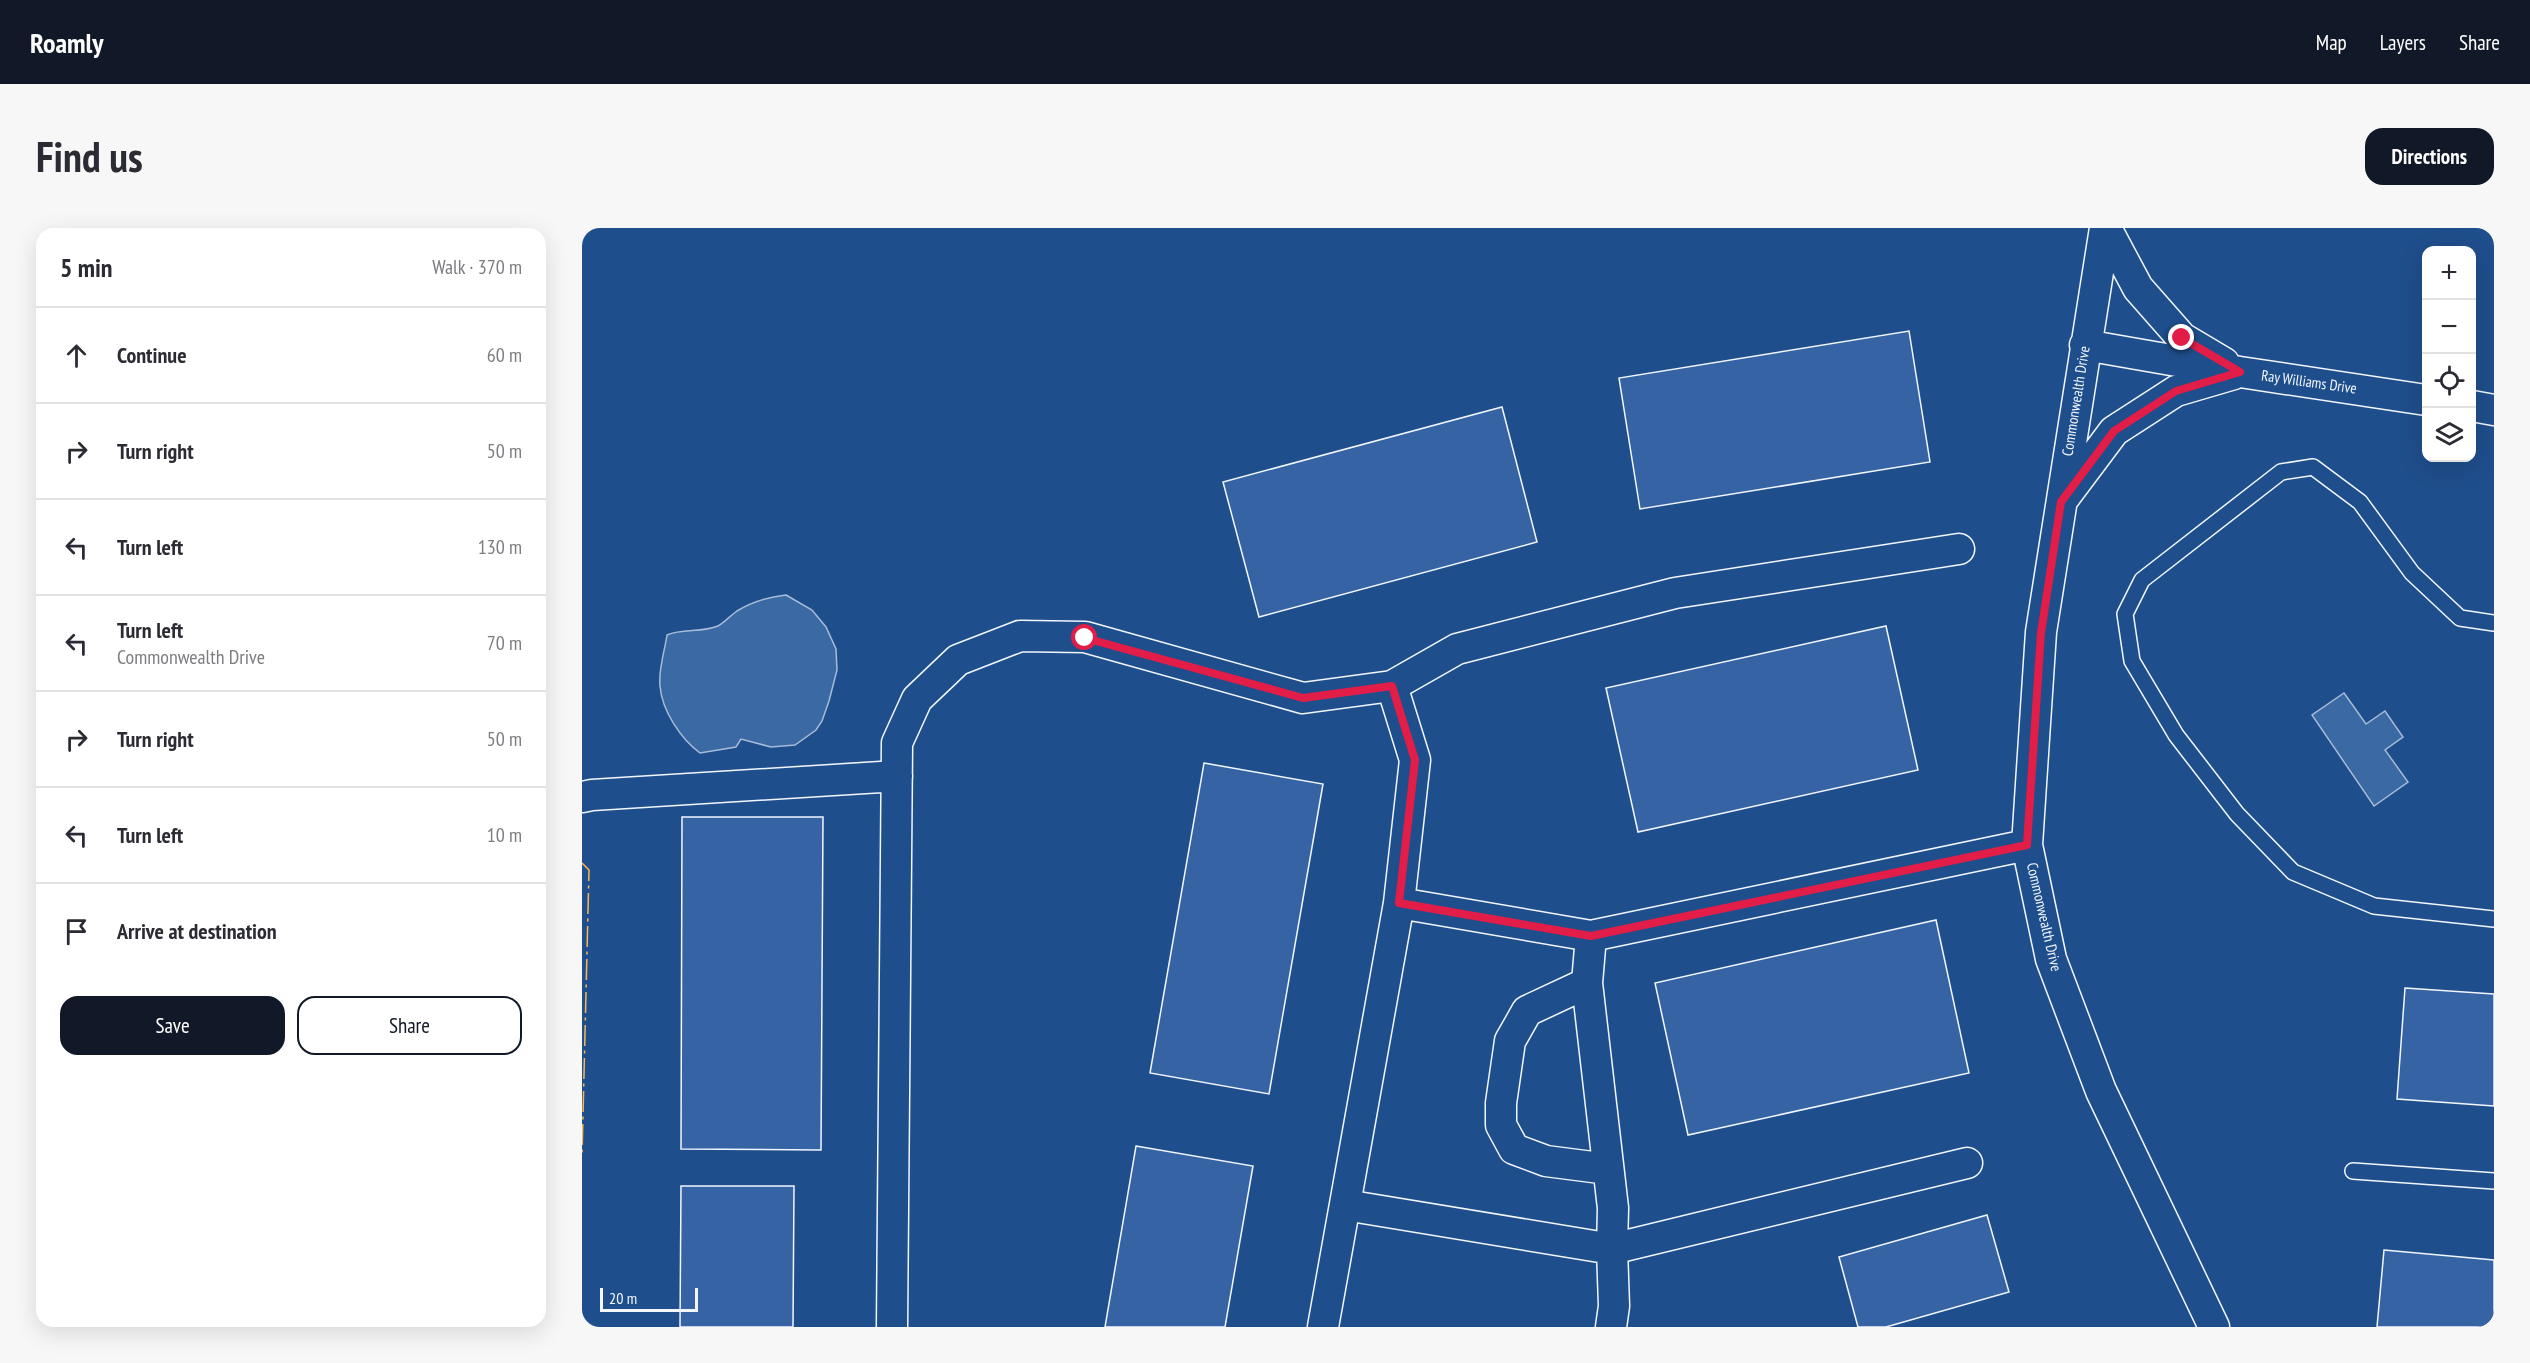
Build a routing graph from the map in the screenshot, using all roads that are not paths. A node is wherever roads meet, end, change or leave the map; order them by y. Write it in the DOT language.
graph roads {
  1 [pos="2106,228"];
  2 [pos="2085,345"];
  3 [pos="2240,372"];
  4 [pos="2422,399"];
  5 [pos="2476,407"];
  6 [pos="2494,410"];
  7 [pos="2061,502"];
  8 [pos="1959,549"];
  9 [pos="2494,623"];
  10 [pos="1392,686"];
  11 [pos="897,776"];
  12 [pos="582,798"];
  13 [pos="2027,845"];
  14 [pos="1399,903"];
  15 [pos="2494,919"];
  16 [pos="1591,936"];
  17 [pos="1587,983"];
  18 [pos="1967,1163"];
  19 [pos="1608,1170"];
  20 [pos="2352,1171"];
  21 [pos="2494,1181"];
  22 [pos="1345,1205"];
  23 [pos="1612,1249"];
  24 [pos="892,1327"];
  25 [pos="1323,1327"];
  26 [pos="1611,1327"];
  27 [pos="2214,1327"];
  1 -- 2 [label="street, Commonwealth Drive"];
  1 -- 3 [label="street"];
  2 -- 3 [label="street, Ray Williams Drive"];
  2 -- 7 [label="street, Commonwealth Drive"];
  3 -- 4 [label="street, Ray Williams Drive"];
  3 -- 7 [label="street"];
  5 -- 6 [label="street"];
  7 -- 13 [label="street, Commonwealth Drive"];
  8 -- 10 [label="street"];
  9 -- 15 [label="lane"];
  10 -- 11 [label="street"];
  10 -- 14 [label="street"];
  11 -- 12 [label="street"];
  11 -- 24 [label="street"];
  13 -- 16 [label="street"];
  13 -- 27 [label="street, Commonwealth Drive"];
  14 -- 16 [label="street"];
  14 -- 22 [label="street"];
  16 -- 17 [label="street"];
  17 -- 19 [label="street"];
  17 -- 19 [label="street"];
  18 -- 23 [label="street"];
  19 -- 23 [label="street"];
  20 -- 21 [label="lane"];
  22 -- 23 [label="street"];
  22 -- 25 [label="street"];
  23 -- 26 [label="street"];
}
